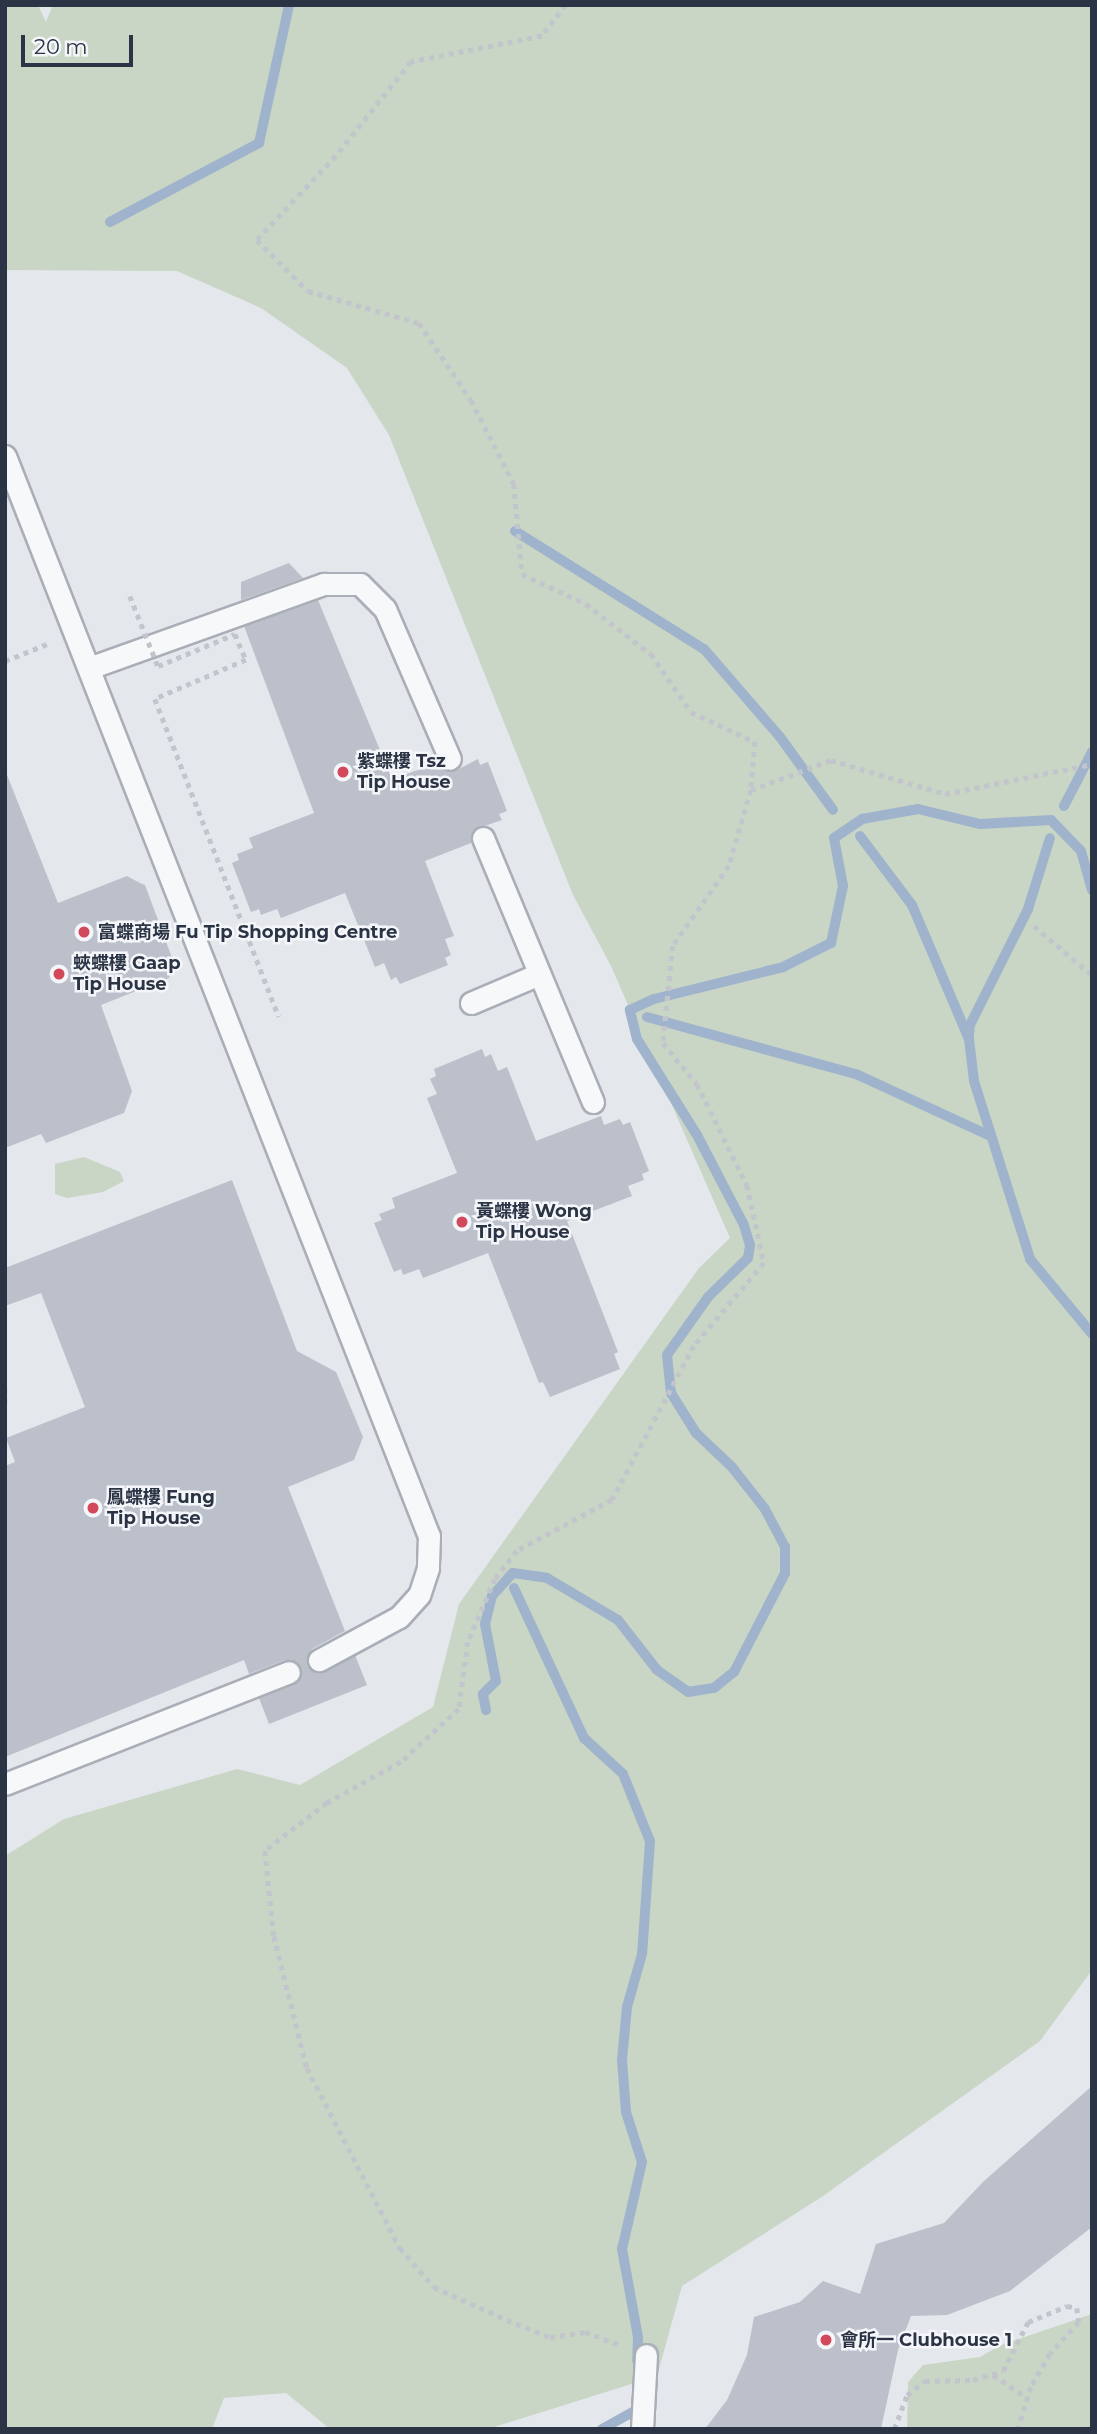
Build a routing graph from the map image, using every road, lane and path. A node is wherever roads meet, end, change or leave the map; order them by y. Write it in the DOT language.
graph roads {
  1 [pos="566,5"];
  2 [pos="5,456"];
  3 [pos="130,597"];
  4 [pos="76,632"];
  5 [pos="5,661"];
  6 [pos="89,668"];
  7 [pos="450,759"];
  8 [pos="1092,764"];
  9 [pos="751,790"];
  10 [pos="483,838"];
  11 [pos="1034,926"];
  12 [pos="538,974"];
  13 [pos="1092,975"];
  14 [pos="471,1003"];
  15 [pos="279,1017"];
  16 [pos="593,1102"];
  17 [pos="5,1388"];
  18 [pos="5,1408"];
  19 [pos="319,1660"];
  20 [pos="289,1672"];
  21 [pos="5,1784"];
  22 [pos="646,2355"];
  23 [pos="992,2374"];
  24 [pos="1028,2398"];
  25 [pos="642,2429"];
  26 [pos="894,2429"];
  27 [pos="1018,2429"];
  1 -- 9 [label="path"];
  2 -- 4 [label="lane"];
  3 -- 15 [label="path, bridge"];
  4 -- 5 [label="path"];
  4 -- 6 [label="lane"];
  6 -- 7 [label="lane"];
  6 -- 19 [label="lane"];
  8 -- 9 [label="path"];
  9 -- 22 [label="path"];
  10 -- 12 [label="lane"];
  11 -- 13 [label="path"];
  12 -- 14 [label="lane"];
  12 -- 16 [label="lane"];
  17 -- 18 [label="path"];
  20 -- 21 [label="lane"];
  22 -- 25 [label="lane"];
  23 -- 24 [label="path"];
  23 -- 24 [label="path"];
  23 -- 26 [label="path"];
  24 -- 27 [label="path"];
}
